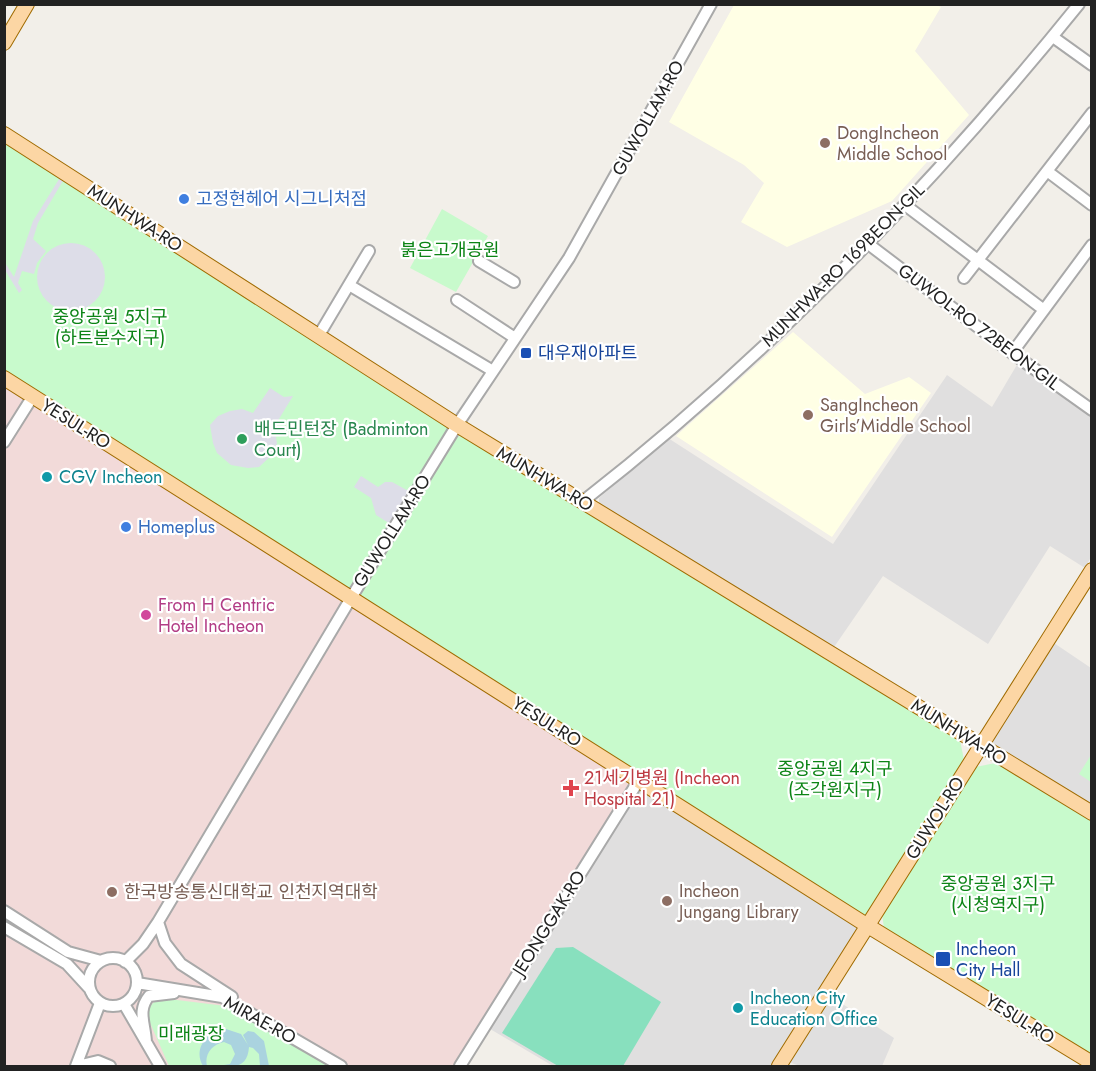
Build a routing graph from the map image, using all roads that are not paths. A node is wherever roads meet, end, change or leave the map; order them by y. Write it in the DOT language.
graph roads {
  1 [pos="27,4"];
  2 [pos="711,4"];
  3 [pos="1079,4"];
  4 [pos="1053,38"];
  5 [pos="4,43"];
  6 [pos="1092,64"];
  7 [pos="1092,113"];
  8 [pos="4,134"];
  9 [pos="1047,171"];
  10 [pos="905,205"];
  11 [pos="1092,205"];
  12 [pos="867,243"];
  13 [pos="1092,245"];
  14 [pos="369,250"];
  15 [pos="479,261"];
  16 [pos="977,261"];
  17 [pos="964,278"];
  18 [pos="514,282"];
  19 [pos="349,285"];
  20 [pos="457,300"];
  21 [pos="1044,309"];
  22 [pos="319,335"];
  23 [pos="515,338"];
  24 [pos="1012,353"];
  25 [pos="493,371"];
  26 [pos="4,378"];
  27 [pos="33,396"];
  28 [pos="1092,410"];
  29 [pos="457,425"];
  30 [pos="4,442"];
  31 [pos="582,502"];
  32 [pos="1092,570"];
  33 [pos="351,598"];
  34 [pos="981,745"];
  35 [pos="639,780"];
  36 [pos="1092,813"];
  37 [pos="4,911"];
  38 [pos="158,922"];
  39 [pos="868,926"];
  40 [pos="4,927"];
  41 [pos="101,961"];
  42 [pos="125,962"];
  43 [pos="137,983"];
  44 [pos="89,988"];
  45 [pos="183,990"];
  46 [pos="100,1003"];
  47 [pos="124,1004"];
  48 [pos="242,1008"];
  49 [pos="146,1042"];
  50 [pos="1092,1063"];
  51 [pos="77,1066"];
  52 [pos="110,1066"];
  53 [pos="160,1066"];
  54 [pos="341,1066"];
  55 [pos="460,1066"];
  56 [pos="779,1066"];
  1 -- 5 [label="main road"];
  2 -- 23 [label="street, GUWOLLAM-RO"];
  3 -- 4 [label="street, MUNHWA-RO 169BEON-GIL"];
  4 -- 6 [label="street"];
  4 -- 10 [label="street, MUNHWA-RO 169BEON-GIL"];
  7 -- 9 [label="street"];
  8 -- 22 [label="main road, MUNHWA-RO"];
  9 -- 11 [label="street"];
  9 -- 16 [label="street"];
  10 -- 12 [label="street, MUNHWA-RO 169BEON-GIL"];
  10 -- 16 [label="street"];
  12 -- 24 [label="street, GUWOL-RO 72BEON-GIL"];
  12 -- 31 [label="street, MUNHWA-RO 169BEON-GIL"];
  13 -- 21 [label="street"];
  14 -- 19 [label="street"];
  15 -- 18 [label="street"];
  16 -- 17 [label="street"];
  16 -- 21 [label="street"];
  19 -- 22 [label="street"];
  19 -- 25 [label="street"];
  20 -- 23 [label="street"];
  21 -- 24 [label="street"];
  22 -- 29 [label="main road, MUNHWA-RO"];
  23 -- 25 [label="street, GUWOLLAM-RO"];
  24 -- 28 [label="street, GUWOL-RO 72BEON-GIL"];
  25 -- 29 [label="street, GUWOLLAM-RO"];
  26 -- 27 [label="main road, YESUL-RO"];
  27 -- 30 [label="street"];
  27 -- 33 [label="main road, YESUL-RO"];
  29 -- 31 [label="main road, MUNHWA-RO"];
  29 -- 33 [label="street, GUWOLLAM-RO"];
  31 -- 34 [label="main road, MUNHWA-RO"];
  32 -- 34 [label="main road, GUWOL-RO"];
  33 -- 35 [label="main road, YESUL-RO"];
  33 -- 38 [label="street, GUWOLLAM-RO"];
  34 -- 36 [label="main road, MUNHWA-RO"];
  34 -- 39 [label="main road, GUWOL-RO"];
  35 -- 39 [label="main road, YESUL-RO"];
  35 -- 55 [label="street, JEONGGAK-RO"];
  37 -- 41 [label="street"];
  38 -- 42 [label="street, GUWOLLAM-RO"];
  38 -- 48 [label="street"];
  39 -- 50 [label="main road, YESUL-RO"];
  39 -- 56 [label="main road, GUWOL-RO"];
  40 -- 44 [label="street"];
  41 -- 42 [label="street"];
  41 -- 44 [label="street"];
  42 -- 43 [label="street"];
  43 -- 45 [label="street, MIRAE-RO"];
  43 -- 47 [label="street"];
  44 -- 46 [label="street"];
  45 -- 48 [label="street, MIRAE-RO"];
  45 -- 49 [label="street"];
  46 -- 47 [label="street"];
  46 -- 51 [label="street"];
  47 -- 49 [label="street"];
  48 -- 54 [label="street, MIRAE-RO"];
  49 -- 53 [label="street"];
  51 -- 52 [label="street"];
}
